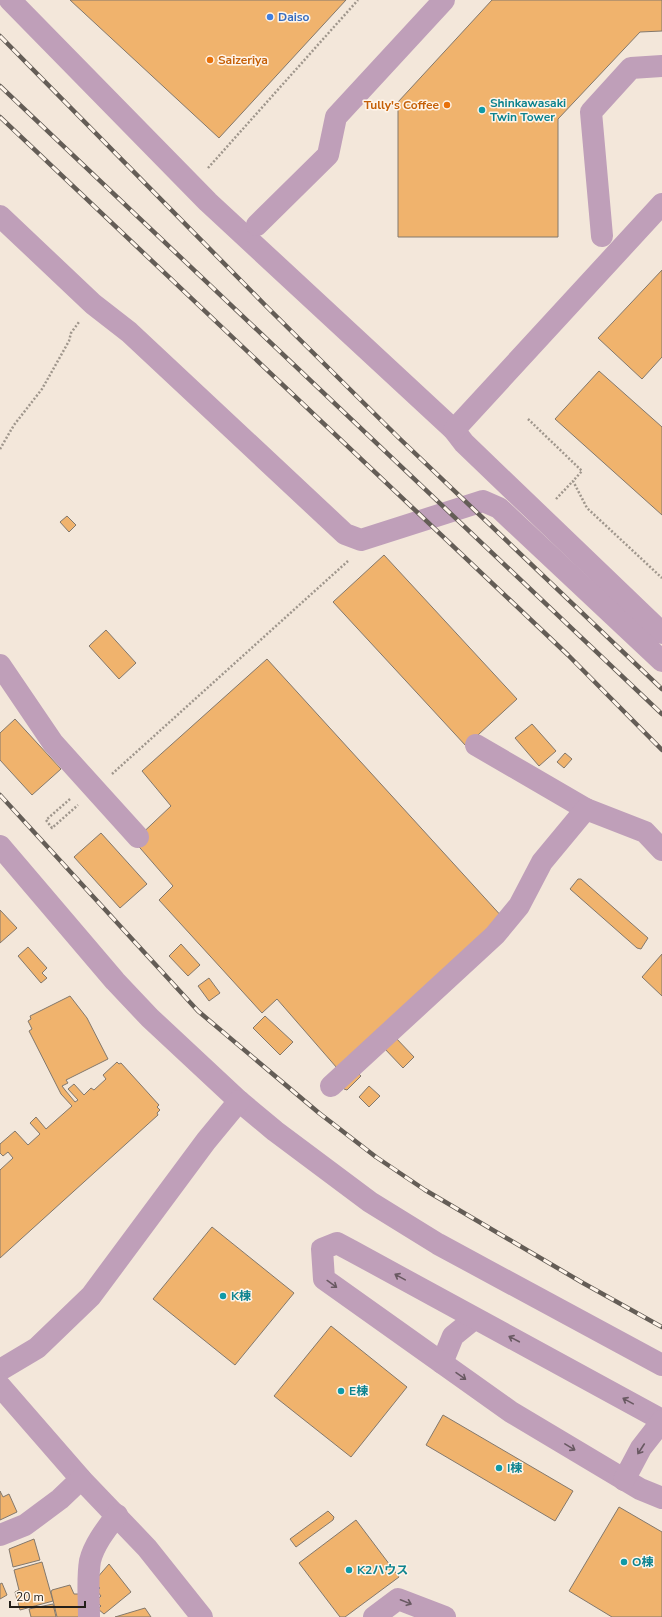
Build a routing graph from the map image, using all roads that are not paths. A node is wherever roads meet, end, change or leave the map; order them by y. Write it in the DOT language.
graph roads {
  1 [pos="10,0"];
  2 [pos="444,0"];
  3 [pos="662,66"];
  4 [pos="662,204"];
  5 [pos="0,216"];
  6 [pos="257,225"];
  7 [pos="602,236"];
  8 [pos="454,430"];
  9 [pos="662,633"];
  10 [pos="662,661"];
  11 [pos="0,665"];
  12 [pos="476,745"];
  13 [pos="586,809"];
  14 [pos="138,836"];
  15 [pos="0,846"];
  16 [pos="662,850"];
  17 [pos="331,1086"];
  18 [pos="239,1101"];
  19 [pos="474,1319"];
  20 [pos="442,1363"];
  21 [pos="662,1365"];
  22 [pos="0,1370"];
  23 [pos="0,1386"];
  24 [pos="662,1421"];
  25 [pos="81,1479"];
  26 [pos="624,1480"];
  27 [pos="662,1498"];
  28 [pos="117,1515"];
  29 [pos="0,1535"];
  30 [pos="89,1617"];
  31 [pos="202,1617"];
  32 [pos="374,1617"];
  33 [pos="445,1617"];
  1 -- 8 [label="street"];
  2 -- 6 [label="street"];
  3 -- 7 [label="street"];
  4 -- 8 [label="street"];
  5 -- 10 [label="street"];
  8 -- 9 [label="street"];
  11 -- 14 [label="street"];
  12 -- 13 [label="street"];
  13 -- 16 [label="street"];
  13 -- 17 [label="street"];
  15 -- 18 [label="street"];
  18 -- 21 [label="street"];
  18 -- 22 [label="street"];
  19 -- 20 [label="street"];
  19 -- 20 [label="street, one-way"];
  24 -- 19 [label="street, one-way"];
  20 -- 26 [label="street, one-way"];
  23 -- 25 [label="street"];
  24 -- 26 [label="street, one-way"];
  25 -- 28 [label="street"];
  25 -- 29 [label="street"];
  26 -- 27 [label="street"];
  28 -- 30 [label="street"];
  28 -- 31 [label="street"];
  32 -- 33 [label="street, one-way"];
}
